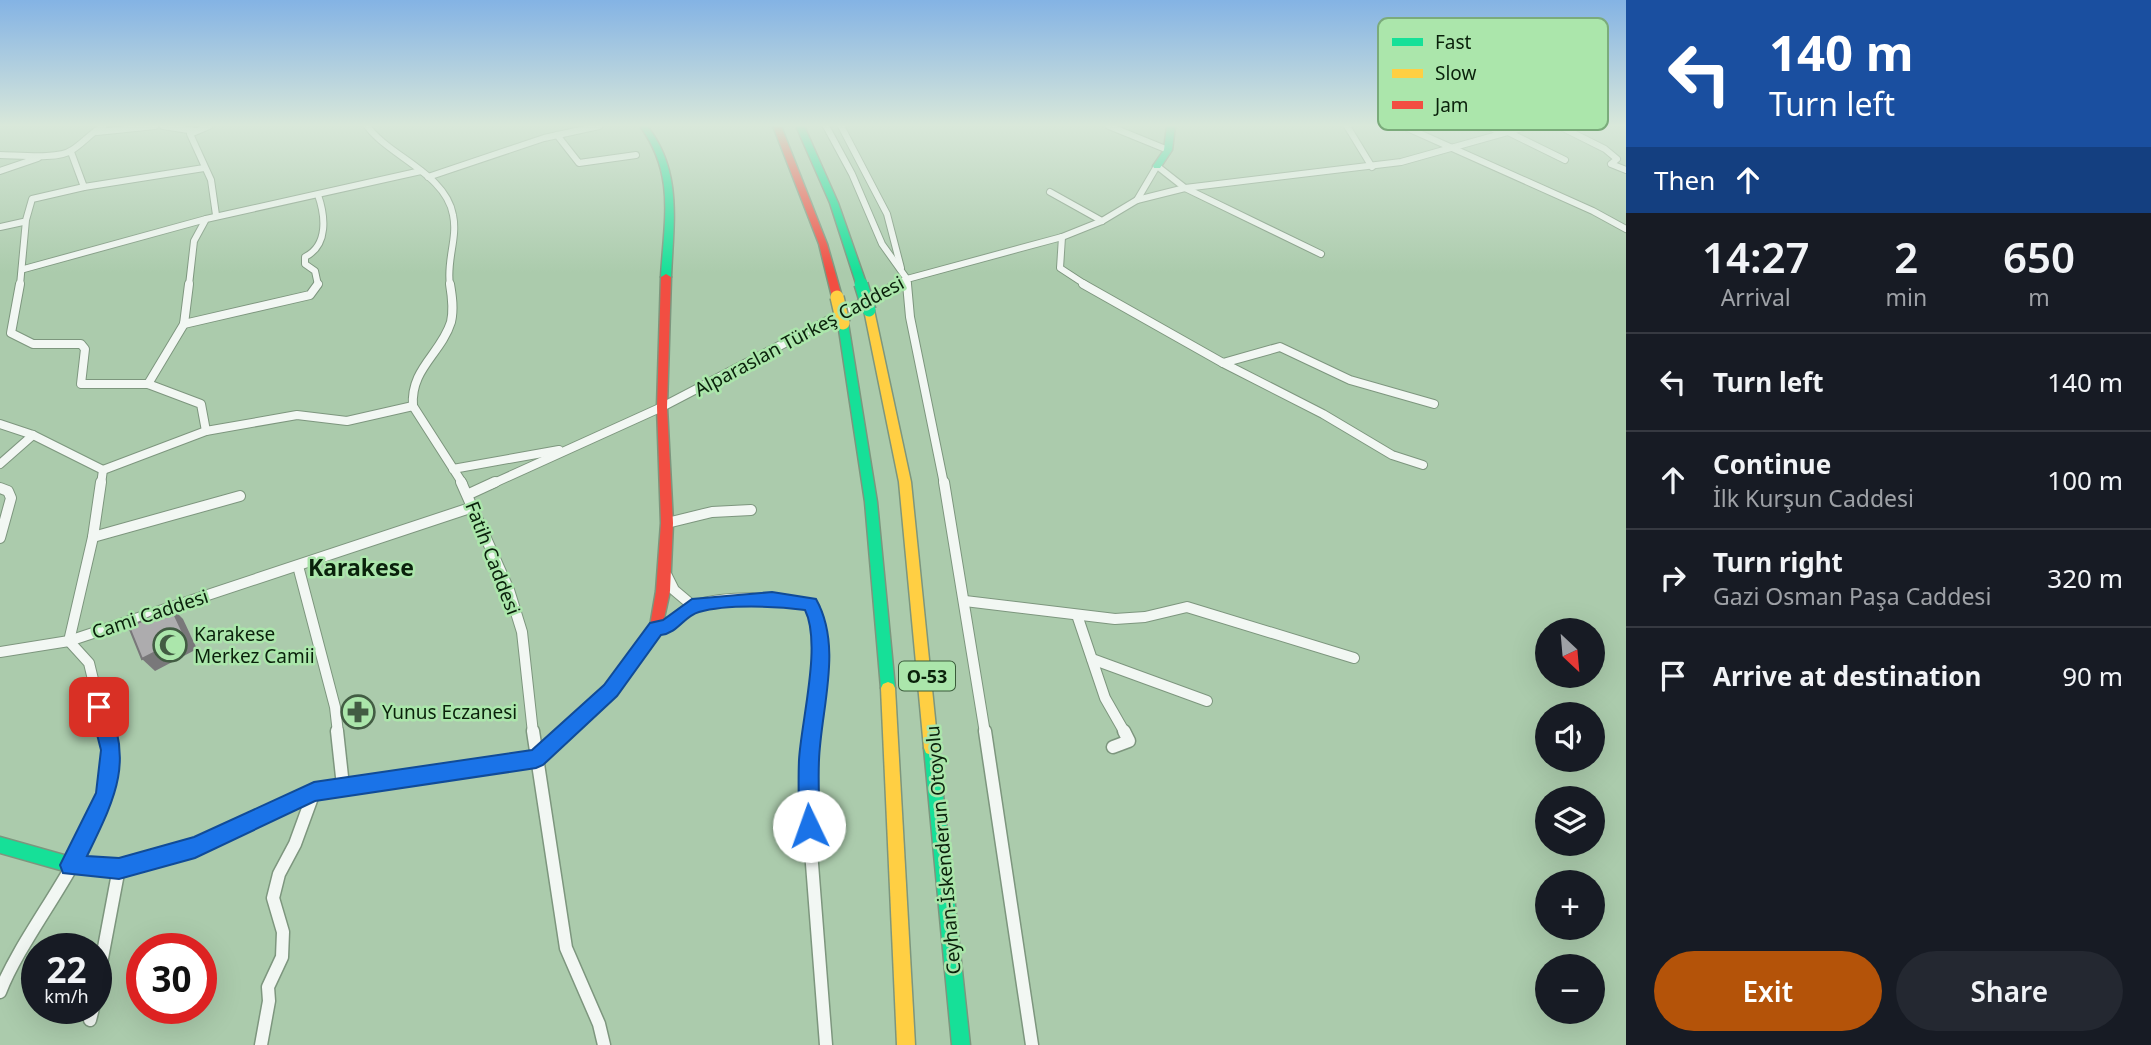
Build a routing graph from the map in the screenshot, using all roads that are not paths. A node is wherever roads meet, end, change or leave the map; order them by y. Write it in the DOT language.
graph roads {
  1 [pos="78,175"];
  2 [pos="161,175"];
  3 [pos="208,175"];
  4 [pos="421,175"];
  5 [pos="426,175"];
  6 [pos="669,175"];
  7 [pos="796,175"];
  8 [pos="821,175"];
  9 [pos="852,175"];
  10 [pos="868,175"];
  11 [pos="1152,175"];
  12 [pos="1168,175"];
  13 [pos="1303,175"];
  14 [pos="1510,175"];
  15 [pos="83,187"];
  16 [pos="1185,188"];
  17 [pos="1050,192"];
  18 [pos="318,195"];
  19 [pos="1137,200"];
  20 [pos="216,215"];
  21 [pos="206,219"];
  22 [pos="1102,221"];
  23 [pos="23,222"];
  24 [pos="0,227"];
  25 [pos="1626,229"];
  26 [pos="1062,237"];
  27 [pos="1321,254"];
  28 [pos="24,269"];
  29 [pos="904,274"];
  30 [pos="184,324"];
  31 [pos="11,332"];
  32 [pos="0,334"];
  33 [pos="1223,363"];
  34 [pos="148,384"];
  35 [pos="1434,404"];
  36 [pos="413,406"];
  37 [pos="662,407"];
  38 [pos="0,424"];
  39 [pos="206,431"];
  40 [pos="33,435"];
  41 [pos="574,447"];
  42 [pos="0,464"];
  43 [pos="1423,465"];
  44 [pos="453,469"];
  45 [pos="103,470"];
  46 [pos="0,488"];
  47 [pos="469,494"];
  48 [pos="240,496"];
  49 [pos="474,507"];
  50 [pos="751,510"];
  51 [pos="667,523"];
  52 [pos="93,537"];
  53 [pos="0,538"];
  54 [pos="298,566"];
  55 [pos="664,569"];
  56 [pos="965,601"];
  57 [pos="692,606"];
  58 [pos="1077,615"];
  59 [pos="656,628"];
  60 [pos="69,641"];
  61 [pos="0,652"];
  62 [pos="1354,658"];
  63 [pos="1092,659"];
  64 [pos="1207,701"];
  65 [pos="1113,747"];
  66 [pos="536,759"];
  67 [pos="343,786"];
  68 [pos="314,792"];
  69 [pos="0,845"];
  70 [pos="71,865"];
  71 [pos="119,868"];
  72 [pos="107,933"];
  73 [pos="0,992"];
  74 [pos="261,1045"];
  75 [pos="604,1045"];
  76 [pos="826,1045"];
  77 [pos="906,1045"];
  78 [pos="961,1045"];
  79 [pos="1032,1045"];
  1 -- 15 [label="street"];
  2 -- 15 [label="street"];
  3 -- 20 [label="street"];
  4 -- 18 [label="street"];
  5 -- 36 [label="street"];
  6 -- 37 [label="main road"];
  7 -- 77 [label="main road, O-53, bridge"];
  8 -- 78 [label="main road, Ceyhan-İskenderun Otoyolu / O-53, bridge"];
  9 -- 29 [label="street"];
  10 -- 29 [label="street"];
  11 -- 19 [label="street"];
  12 -- 16 [label="street"];
  13 -- 16 [label="street"];
  14 -- 25 [label="street"];
  15 -- 23 [label="street"];
  16 -- 19 [label="street"];
  16 -- 27 [label="street"];
  17 -- 22 [label="street"];
  18 -- 20 [label="street"];
  18 -- 30 [label="street"];
  19 -- 22 [label="street, Alparaslan Türkeş Caddesi"];
  20 -- 21 [label="street"];
  21 -- 28 [label="street"];
  21 -- 30 [label="street"];
  22 -- 26 [label="street, Alparaslan Türkeş Caddesi"];
  23 -- 24 [label="street"];
  23 -- 28 [label="street"];
  26 -- 29 [label="street, Alparaslan Türkeş Caddesi"];
  26 -- 33 [label="street"];
  28 -- 31 [label="street"];
  29 -- 37 [label="street, Alparaslan Türkeş Caddesi"];
  29 -- 56 [label="street"];
  30 -- 34 [label="street"];
  31 -- 32 [label="street"];
  31 -- 34 [label="street"];
  33 -- 35 [label="street"];
  33 -- 43 [label="street"];
  34 -- 39 [label="street"];
  36 -- 39 [label="street"];
  36 -- 44 [label="street, Fatih Caddesi"];
  37 -- 41 [label="street, Alparaslan Türkeş Caddesi"];
  37 -- 51 [label="main road"];
  38 -- 40 [label="street"];
  39 -- 45 [label="street"];
  40 -- 42 [label="street"];
  40 -- 45 [label="street"];
  41 -- 44 [label="street"];
  41 -- 47 [label="street, Alparaslan Türkeş Caddesi"];
  44 -- 47 [label="street, Fatih Caddesi"];
  45 -- 52 [label="street"];
  46 -- 53 [label="street"];
  47 -- 49 [label="street, Fatih Caddesi"];
  48 -- 52 [label="street"];
  49 -- 54 [label="street, Cami Caddesi"];
  49 -- 66 [label="street, Fatih Caddesi"];
  50 -- 51 [label="street"];
  51 -- 55 [label="main road"];
  52 -- 60 [label="street"];
  54 -- 60 [label="street, Cami Caddesi"];
  54 -- 67 [label="street"];
  55 -- 57 [label="street"];
  55 -- 59 [label="main road"];
  56 -- 58 [label="street"];
  56 -- 79 [label="street"];
  57 -- 59 [label="street"];
  57 -- 76 [label="street"];
  58 -- 62 [label="street"];
  58 -- 63 [label="street"];
  59 -- 66 [label="main road"];
  60 -- 61 [label="street, Cami Caddesi"];
  60 -- 70 [label="street"];
  63 -- 64 [label="street"];
  63 -- 65 [label="street"];
  66 -- 67 [label="main road"];
  66 -- 75 [label="street, Fatih Caddesi"];
  67 -- 68 [label="main road"];
  68 -- 71 [label="main road"];
  68 -- 74 [label="street"];
  69 -- 70 [label="main road"];
  70 -- 71 [label="main road"];
  70 -- 73 [label="street"];
  71 -- 72 [label="street"];
}
